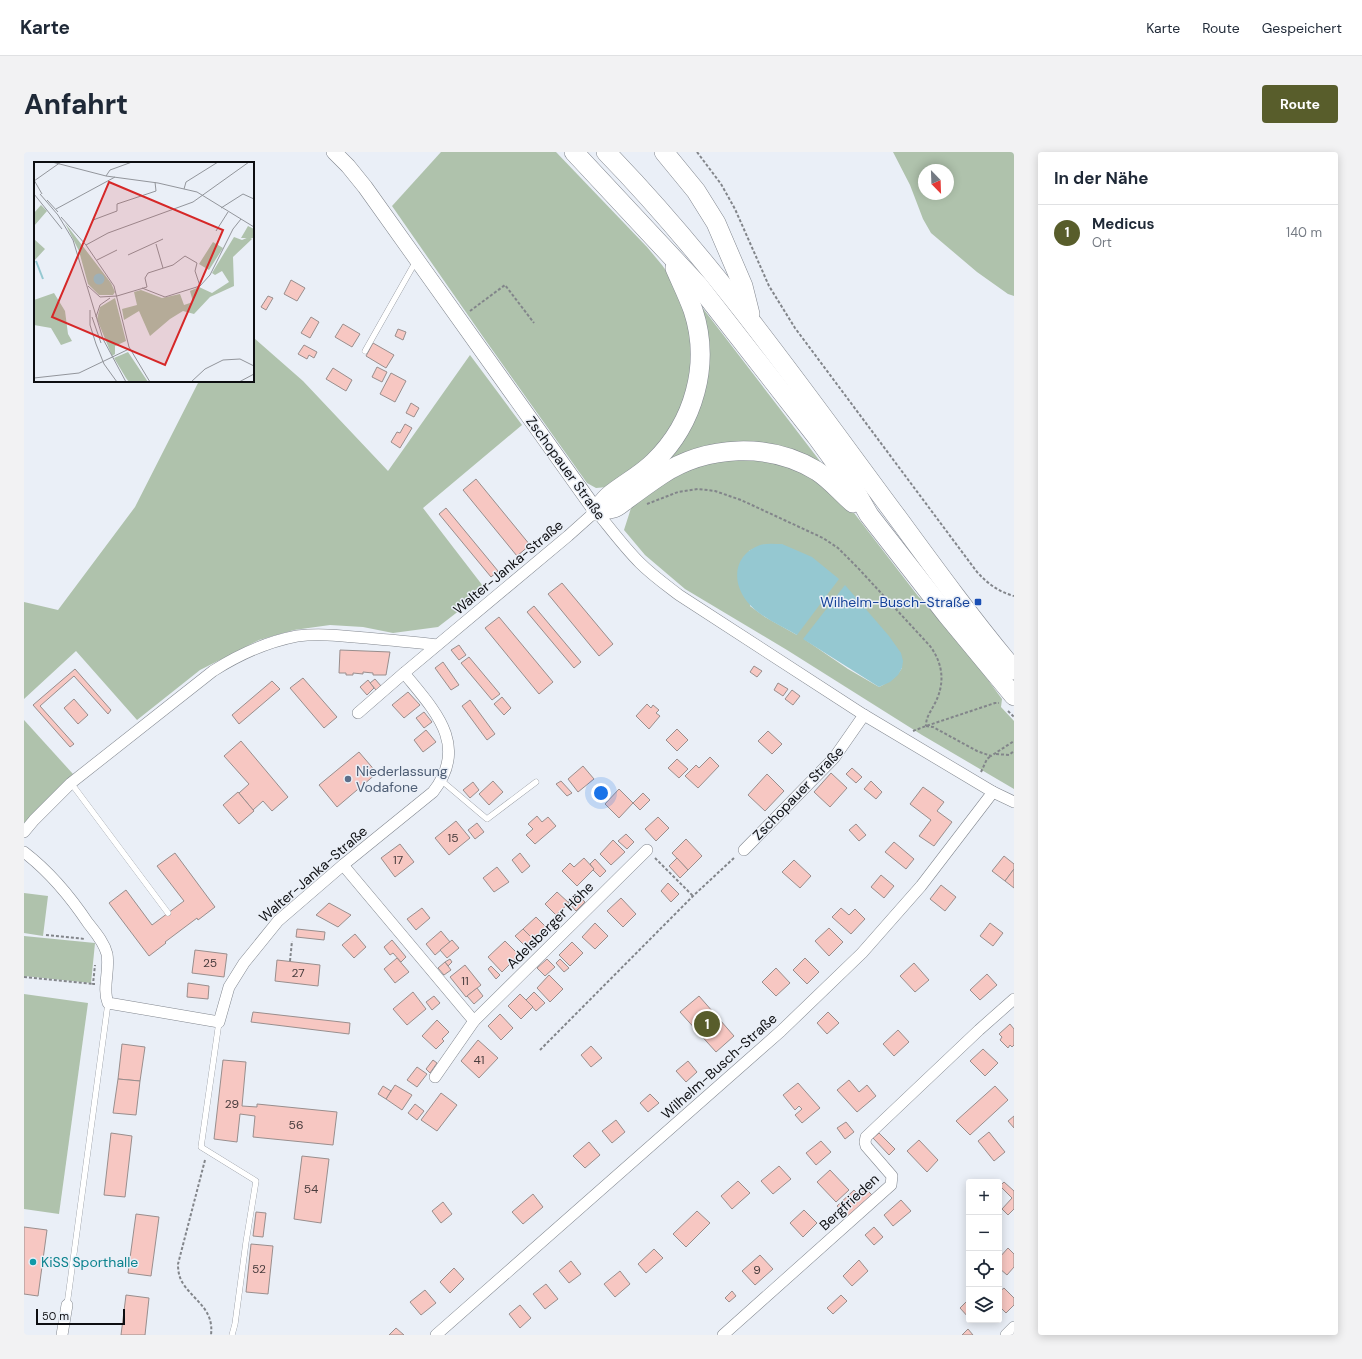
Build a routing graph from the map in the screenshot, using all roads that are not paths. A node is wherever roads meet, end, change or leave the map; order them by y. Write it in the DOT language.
graph roads {
  1 [pos="574,152"];
  2 [pos="606,152"];
  3 [pos="664,152"];
  4 [pos="339,153"];
  5 [pos="670,256"];
  6 [pos="417,259"];
  7 [pos="752,322"];
  8 [pos="365,351"];
  9 [pos="596,511"];
  10 [pos="869,515"];
  11 [pos="437,645"];
  12 [pos="1014,670"];
  13 [pos="404,672"];
  14 [pos="1008,703"];
  15 [pos="358,713"];
  16 [pos="864,715"];
  17 [pos="442,781"];
  18 [pos="536,782"];
  19 [pos="71,783"];
  20 [pos="993,792"];
  21 [pos="1014,802"];
  22 [pos="24,832"];
  23 [pos="647,850"];
  24 [pos="744,850"];
  25 [pos="24,852"];
  26 [pos="343,866"];
  27 [pos="168,913"];
  28 [pos="1014,999"];
  29 [pos="108,1003"];
  30 [pos="474,1021"];
  31 [pos="219,1022"];
  32 [pos="435,1077"];
  33 [pos="67,1305"];
  34 [pos="1014,1327"];
  35 [pos="62,1335"];
  36 [pos="232,1335"];
  37 [pos="436,1335"];
  38 [pos="723,1335"];
  39 [pos="1006,1335"];
  1 -- 5 [label="highway"];
  2 -- 7 [label="highway"];
  3 -- 7 [label="highway"];
  4 -- 6 [label="street, Zschopauer Straße"];
  5 -- 9 [label="highway"];
  5 -- 10 [label="highway"];
  6 -- 8 [label="lane"];
  6 -- 9 [label="street, Zschopauer Straße"];
  7 -- 12 [label="highway"];
  9 -- 10 [label="highway"];
  9 -- 11 [label="street, Walter-Janka-Straße"];
  9 -- 16 [label="street, Zschopauer Straße"];
  10 -- 14 [label="highway"];
  11 -- 13 [label="street, Walter-Janka-Straße"];
  11 -- 19 [label="street"];
  13 -- 15 [label="street, Walter-Janka-Straße"];
  13 -- 17 [label="street, Walter-Janka-Straße"];
  16 -- 20 [label="street, Zschopauer Straße"];
  16 -- 24 [label="street, Zschopauer Straße"];
  17 -- 18 [label="lane"];
  17 -- 26 [label="street, Walter-Janka-Straße"];
  19 -- 22 [label="street"];
  19 -- 27 [label="lane"];
  20 -- 21 [label="street, Zschopauer Straße"];
  20 -- 37 [label="street, Wilhelm-Busch-Straße"];
  23 -- 30 [label="street, Adelsberger Höhe"];
  25 -- 29 [label="street"];
  26 -- 30 [label="street"];
  26 -- 31 [label="street, Walter-Janka-Straße"];
  28 -- 38 [label="street, Bergfrieden"];
  29 -- 31 [label="street"];
  29 -- 33 [label="lane"];
  30 -- 32 [label="street, Adelsberger Höhe"];
  31 -- 36 [label="lane"];
  33 -- 35 [label="street"];
  34 -- 39 [label="street"];
}
